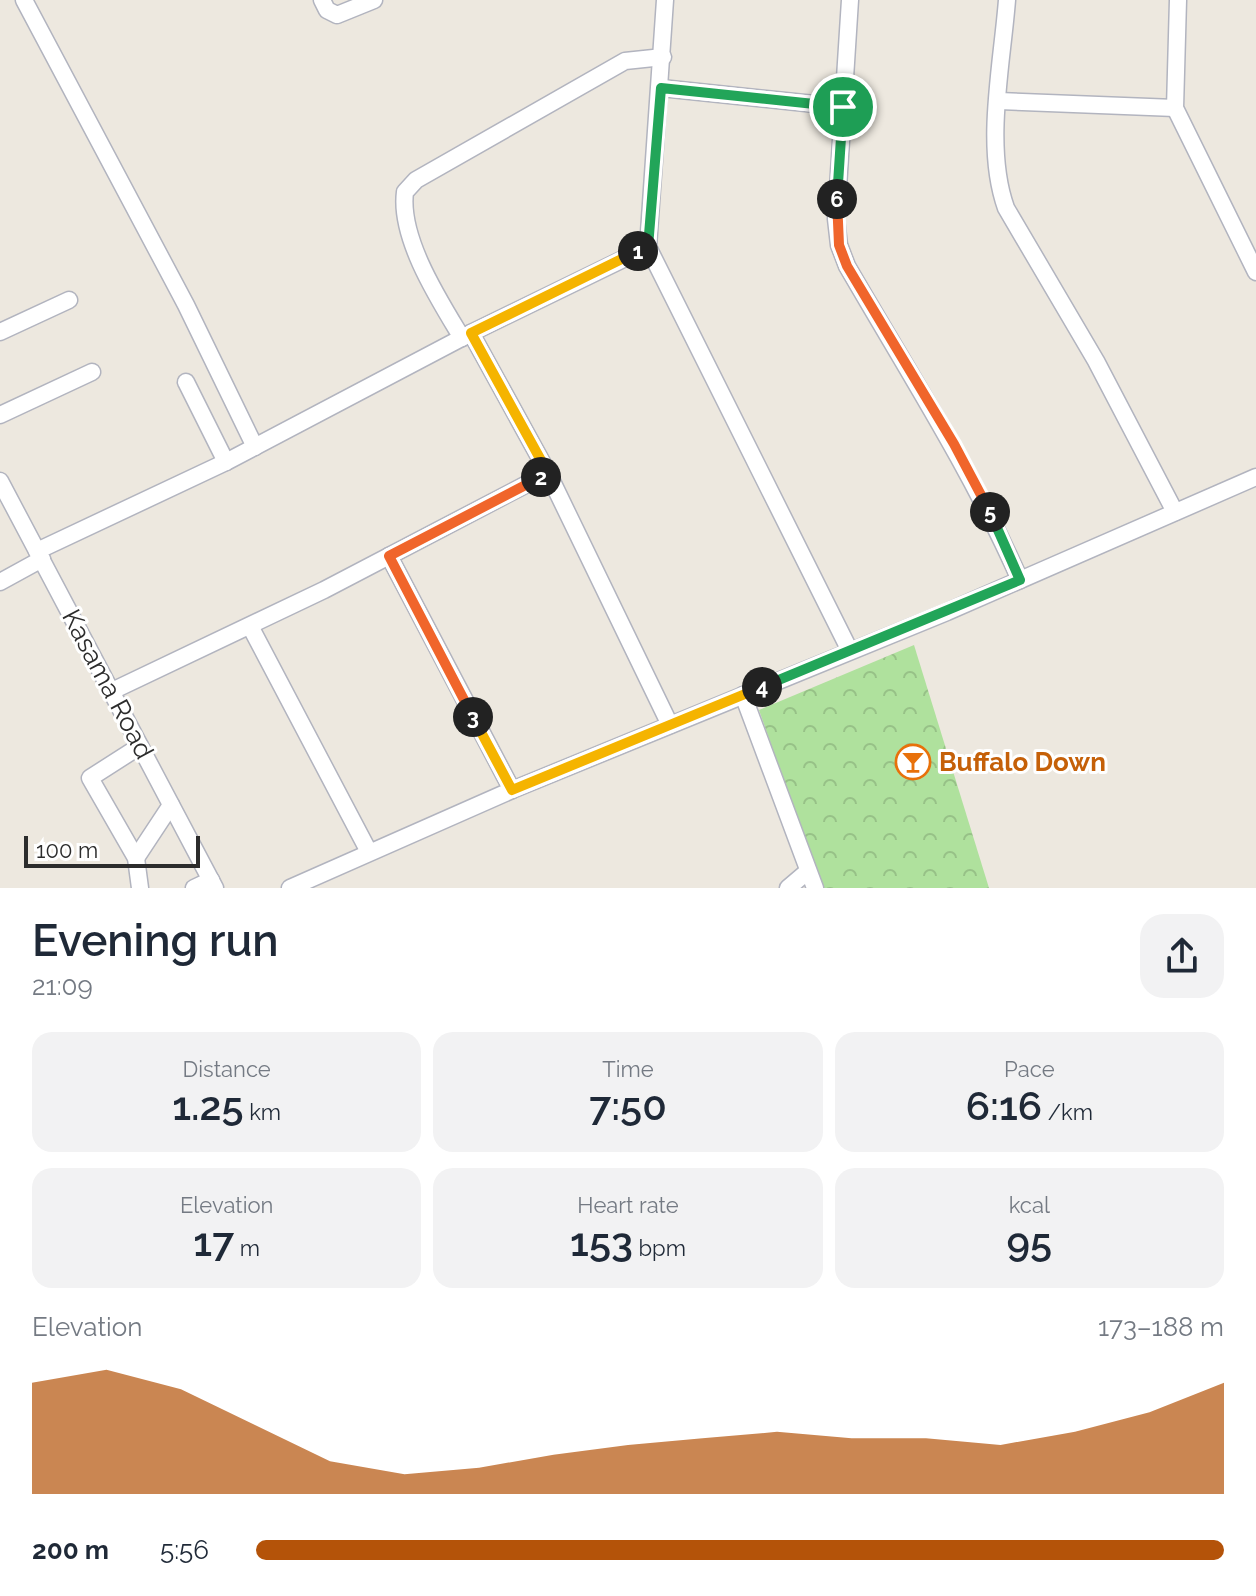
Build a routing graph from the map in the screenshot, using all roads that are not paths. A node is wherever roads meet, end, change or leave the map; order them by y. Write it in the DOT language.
graph roads {
  1 [pos="24,0"];
  2 [pos="322,0"];
  3 [pos="374,0"];
  4 [pos="665,0"];
  5 [pos="850,0"];
  6 [pos="1007,0"];
  7 [pos="1178,0"];
  8 [pos="663,57"];
  9 [pos="661,88"];
  10 [pos="999,101"];
  11 [pos="843,107"];
  12 [pos="1175,108"];
  13 [pos="648,247"];
  14 [pos="1256,272"];
  15 [pos="69,300"];
  16 [pos="0,332"];
  17 [pos="466,336"];
  18 [pos="92,372"];
  19 [pos="186,382"];
  20 [pos="0,415"];
  21 [pos="255,447"];
  22 [pos="226,462"];
  23 [pos="548,473"];
  24 [pos="1256,477"];
  25 [pos="0,481"];
  26 [pos="1175,512"];
  27 [pos="40,555"];
  28 [pos="389,556"];
  29 [pos="1020,580"];
  30 [pos="0,582"];
  31 [pos="250,626"];
  32 [pos="850,651"];
  33 [pos="112,691"];
  34 [pos="743,695"];
  35 [pos="670,725"];
  36 [pos="140,746"];
  37 [pos="512,790"];
  38 [pos="171,805"];
  39 [pos="369,852"];
  40 [pos="136,858"];
  41 [pos="808,871"];
  42 [pos="213,884"];
  43 [pos="140,888"];
  44 [pos="194,888"];
  45 [pos="290,888"];
  46 [pos="788,888"];
  47 [pos="815,888"];
  1 -- 21 [label="street"];
  2 -- 3 [label="street"];
  4 -- 8 [label="street"];
  5 -- 11 [label="street"];
  6 -- 10 [label="street"];
  7 -- 12 [label="street"];
  8 -- 9 [label="street"];
  8 -- 17 [label="street"];
  9 -- 11 [label="street"];
  9 -- 13 [label="street"];
  10 -- 12 [label="street"];
  10 -- 26 [label="street"];
  11 -- 29 [label="street"];
  12 -- 14 [label="street"];
  13 -- 17 [label="street"];
  13 -- 32 [label="street"];
  15 -- 16 [label="street"];
  17 -- 21 [label="street"];
  17 -- 23 [label="street"];
  18 -- 20 [label="street"];
  19 -- 22 [label="street"];
  21 -- 22 [label="street"];
  22 -- 27 [label="street"];
  23 -- 28 [label="street"];
  23 -- 35 [label="street"];
  24 -- 26 [label="street"];
  25 -- 27 [label="street, Kasama Road"];
  26 -- 29 [label="street"];
  27 -- 30 [label="street"];
  27 -- 33 [label="street, Kasama Road"];
  28 -- 31 [label="street"];
  28 -- 37 [label="street"];
  29 -- 32 [label="street"];
  31 -- 33 [label="street"];
  31 -- 39 [label="street"];
  32 -- 34 [label="street"];
  33 -- 36 [label="street, Kasama Road"];
  34 -- 35 [label="street"];
  34 -- 41 [label="street"];
  35 -- 37 [label="street"];
  36 -- 38 [label="street, Kasama Road"];
  36 -- 40 [label="street"];
  37 -- 39 [label="street"];
  38 -- 40 [label="street"];
  38 -- 42 [label="street, Kasama Road"];
  39 -- 45 [label="street"];
  40 -- 43 [label="street"];
  41 -- 46 [label="street"];
  41 -- 47 [label="street"];
  42 -- 44 [label="street"];
}
